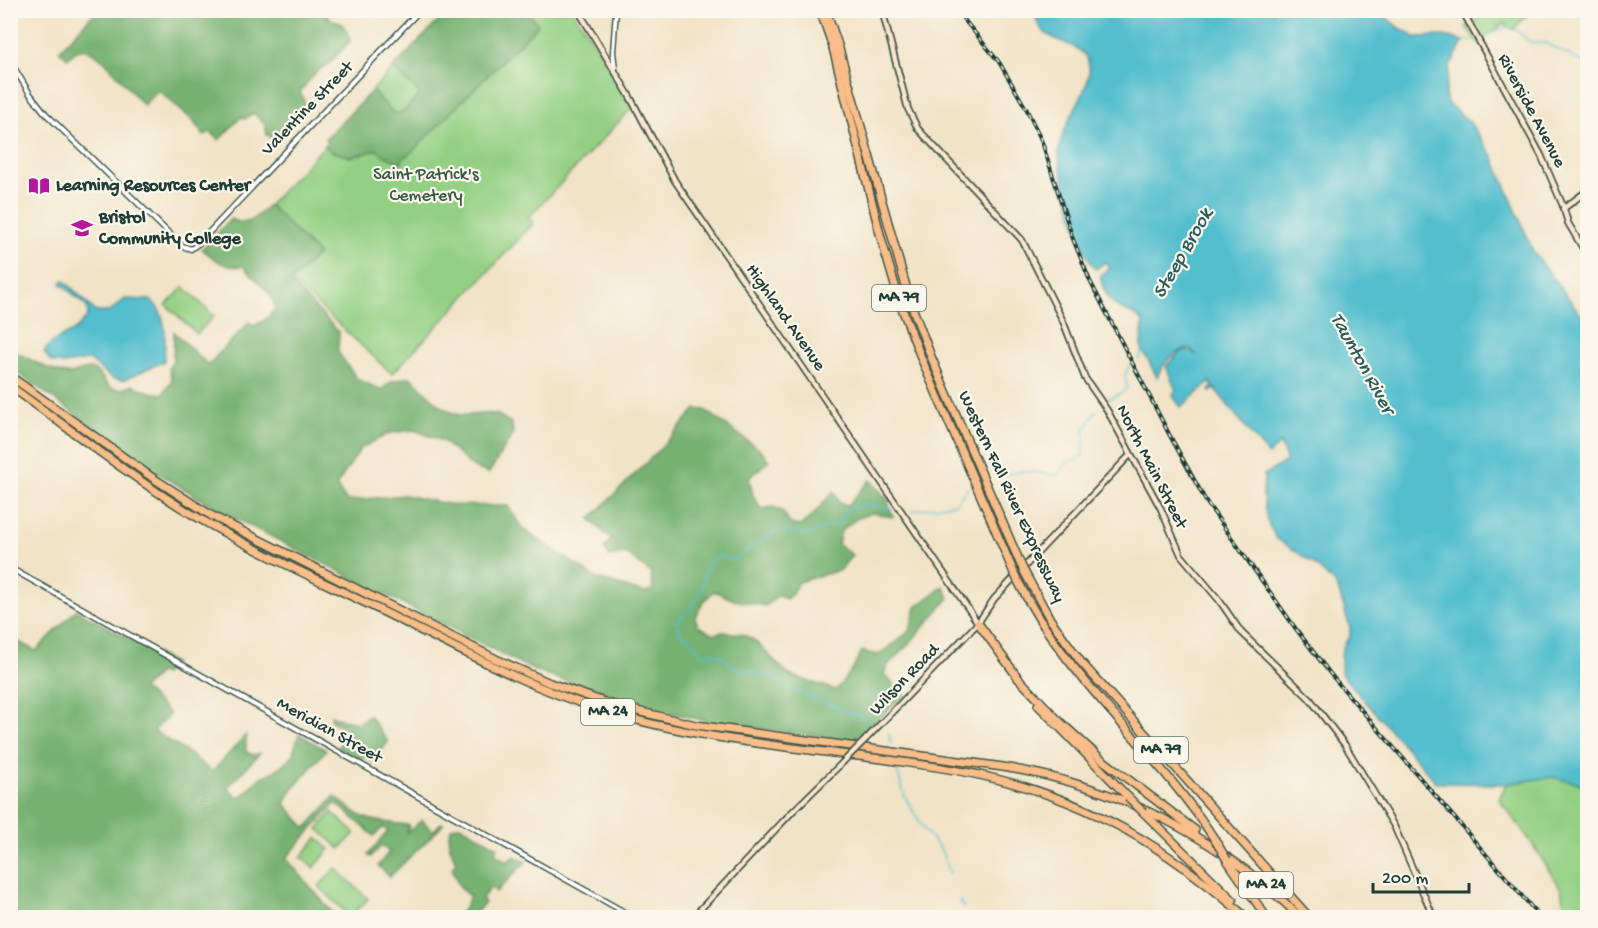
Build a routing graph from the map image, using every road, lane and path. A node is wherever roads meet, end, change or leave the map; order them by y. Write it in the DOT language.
graph roads {
  1 [pos="420,10"];
  2 [pos="578,10"];
  3 [pos="616,10"];
  4 [pos="820,10"];
  5 [pos="826,10"];
  6 [pos="882,10"];
  7 [pos="1462,10"];
  8 [pos="10,61"];
  9 [pos="616,74"];
  10 [pos="1587,190"];
  11 [pos="1563,209"];
  12 [pos="1587,257"];
  13 [pos="10,376"];
  14 [pos="10,386"];
  15 [pos="1130,455"];
  16 [pos="10,568"];
  17 [pos="978,623"];
  18 [pos="1017,678"];
  19 [pos="1228,858"];
  20 [pos="635,918"];
  21 [pos="692,918"];
  22 [pos="1249,918"];
  23 [pos="1267,918"];
  24 [pos="1302,918"];
  25 [pos="1310,918"];
  26 [pos="1434,918"];
  1 -- 8 [label="street, Valentine Street"];
  2 -- 9 [label="main road"];
  3 -- 9 [label="street, Highland Avenue"];
  4 -- 19 [label="highway, Western Fall River Expressway / MA 79, bridge"];
  5 -- 25 [label="highway, Western Fall River Expressway / MA 79, bridge"];
  6 -- 15 [label="main road, North Main Street"];
  7 -- 11 [label="main road, Riverside Avenue"];
  9 -- 17 [label="main road, Highland Avenue"];
  10 -- 11 [label="main road"];
  11 -- 12 [label="main road, Riverside Avenue"];
  13 -- 19 [label="highway, MA 24"];
  14 -- 22 [label="highway, MA 24"];
  15 -- 17 [label="main road, Wilson Road"];
  15 -- 26 [label="main road, North Main Street"];
  16 -- 20 [label="street, Meridian Street"];
  17 -- 18 [label="highway"];
  17 -- 21 [label="main road, Wilson Road, bridge"];
  18 -- 19 [label="highway"];
  18 -- 22 [label="highway, bridge"];
  19 -- 23 [label="highway, Western Fall River Expressway / MA 79"];
  19 -- 24 [label="highway, MA 24"];
}
